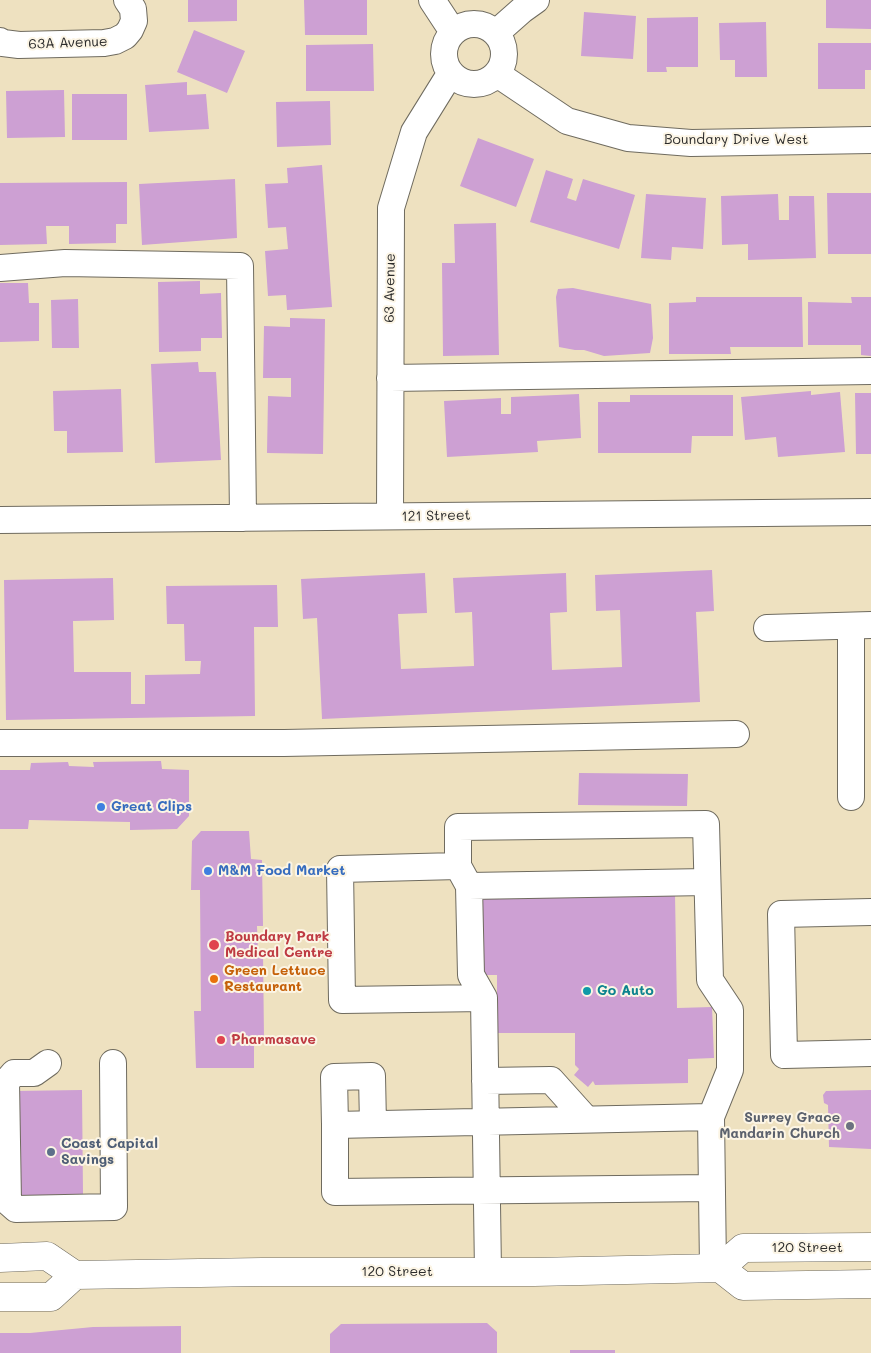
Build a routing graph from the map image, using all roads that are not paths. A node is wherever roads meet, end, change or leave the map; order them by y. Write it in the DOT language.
graph roads {
  1 [pos="127,0"];
  2 [pos="432,0"];
  3 [pos="536,0"];
  4 [pos="453,32"];
  5 [pos="496,33"];
  6 [pos="0,41"];
  7 [pos="450,74"];
  8 [pos="497,74"];
  9 [pos="871,140"];
  10 [pos="0,268"];
  11 [pos="871,371"];
  12 [pos="390,378"];
  13 [pos="871,512"];
  14 [pos="390,516"];
  15 [pos="242,518"];
  16 [pos="0,520"];
  17 [pos="861,626"];
  18 [pos="766,628"];
  19 [pos="736,734"];
  20 [pos="0,744"];
  21 [pos="851,797"];
  22 [pos="464,876"];
  23 [pos="707,882"];
  24 [pos="871,912"];
  25 [pos="484,998"];
  26 [pos="871,1053"];
  27 [pos="48,1063"];
  28 [pos="113,1063"];
  29 [pos="485,1081"];
  30 [pos="711,1117"];
  31 [pos="586,1119"];
  32 [pos="486,1122"];
  33 [pos="373,1124"];
  34 [pos="334,1125"];
  35 [pos="712,1188"];
  36 [pos="487,1191"];
  37 [pos="871,1247"];
  38 [pos="0,1258"];
  39 [pos="717,1268"];
  40 [pos="488,1272"];
  41 [pos="75,1275"];
  42 [pos="871,1284"];
  43 [pos="0,1297"];
  1 -- 6 [label="street, 63A Avenue"];
  2 -- 4 [label="street"];
  3 -- 5 [label="street"];
  4 -- 5 [label="street"];
  4 -- 7 [label="street"];
  5 -- 8 [label="street"];
  7 -- 8 [label="street"];
  7 -- 12 [label="street, 63 Avenue"];
  8 -- 9 [label="street, Boundary Drive West"];
  10 -- 15 [label="street"];
  11 -- 12 [label="street"];
  12 -- 14 [label="street, 63 Avenue"];
  13 -- 14 [label="street, 121 Street"];
  14 -- 15 [label="street, 121 Street"];
  15 -- 16 [label="street, 121 Street"];
  17 -- 18 [label="street"];
  17 -- 21 [label="street"];
  19 -- 20 [label="street"];
  22 -- 23 [label="street"];
  22 -- 23 [label="street"];
  22 -- 25 [label="street"];
  22 -- 25 [label="street"];
  23 -- 30 [label="street"];
  24 -- 26 [label="street"];
  25 -- 29 [label="street"];
  27 -- 28 [label="street"];
  29 -- 31 [label="street"];
  29 -- 32 [label="street"];
  30 -- 31 [label="street"];
  30 -- 35 [label="street"];
  31 -- 32 [label="street"];
  32 -- 33 [label="street"];
  32 -- 36 [label="street"];
  33 -- 34 [label="street"];
  33 -- 34 [label="street"];
  34 -- 36 [label="street"];
  35 -- 36 [label="street"];
  35 -- 39 [label="street"];
  36 -- 40 [label="street"];
  37 -- 39 [label="main road, 120 Street"];
  38 -- 41 [label="main road"];
  39 -- 40 [label="main road, 120 Street"];
  39 -- 42 [label="main road"];
  40 -- 41 [label="main road, 120 Street"];
  41 -- 43 [label="main road"];
}
